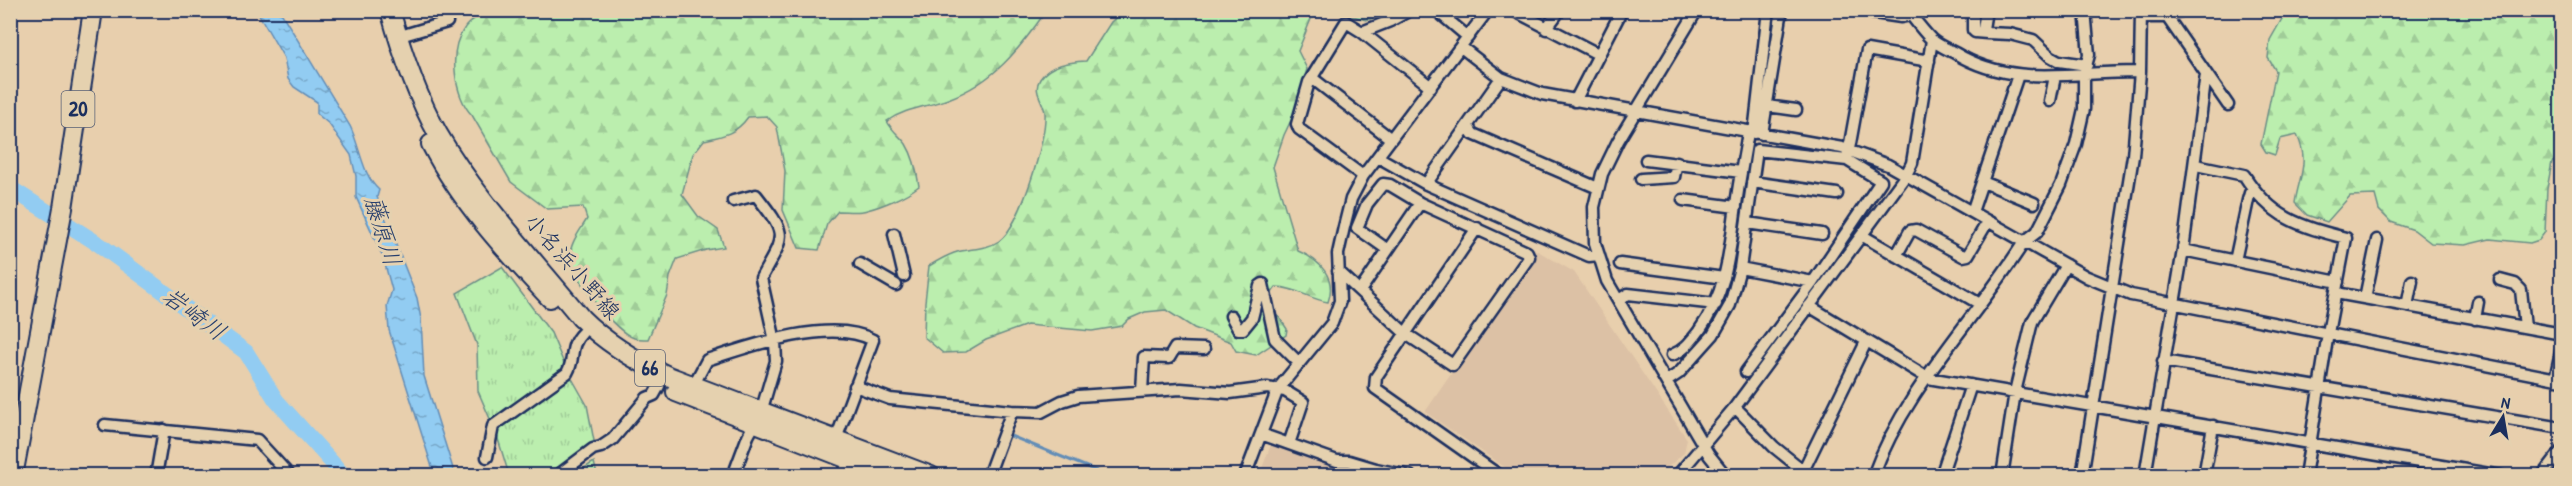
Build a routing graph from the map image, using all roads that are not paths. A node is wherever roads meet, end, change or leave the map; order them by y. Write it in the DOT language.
graph roads {
  1 [pos="93,10"];
  2 [pos="378,10"];
  3 [pos="390,10"];
  4 [pos="1410,10"];
  5 [pos="1436,10"];
  6 [pos="1488,10"];
  7 [pos="1513,10"];
  8 [pos="1560,10"];
  9 [pos="1622,10"];
  10 [pos="1697,10"];
  11 [pos="1768,10"];
  12 [pos="1782,10"];
  13 [pos="1854,10"];
  14 [pos="1973,10"];
  15 [pos="1986,10"];
  16 [pos="2085,10"];
  17 [pos="2186,10"];
  18 [pos="1909,13"];
  19 [pos="2141,14"];
  20 [pos="2167,17"];
  21 [pos="447,22"];
  22 [pos="1546,29"];
  23 [pos="1362,32"];
  24 [pos="1987,33"];
  25 [pos="398,37"];
  26 [pos="1468,37"];
  27 [pos="1932,40"];
  28 [pos="1461,47"];
  29 [pos="1598,54"];
  30 [pos="1929,61"];
  31 [pos="2085,69"];
  32 [pos="2140,72"];
  33 [pos="2206,74"];
  34 [pos="2018,75"];
  35 [pos="2055,76"];
  36 [pos="1312,78"];
  37 [pos="1501,78"];
  38 [pos="1431,87"];
  39 [pos="1575,101"];
  40 [pos="2050,101"];
  41 [pos="2228,105"];
  42 [pos="1767,106"];
  43 [pos="1796,110"];
  44 [pos="1636,112"];
  45 [pos="1468,127"];
  46 [pos="1755,133"];
  47 [pos="1391,139"];
  48 [pos="1848,155"];
  49 [pos="1378,157"];
  50 [pos="1646,159"];
  51 [pos="1677,162"];
  52 [pos="2196,165"];
  53 [pos="1741,172"];
  54 [pos="1906,175"];
  55 [pos="1364,176"];
  56 [pos="1641,179"];
  57 [pos="1752,182"];
  58 [pos="1983,182"];
  59 [pos="1426,184"];
  60 [pos="1598,188"];
  61 [pos="2253,190"];
  62 [pos="1837,194"];
  63 [pos="1683,200"];
  64 [pos="733,201"];
  65 [pos="1420,203"];
  66 [pos="2034,203"];
  67 [pos="1736,207"];
  68 [pos="1972,212"];
  69 [pos="1988,221"];
  70 [pos="1747,223"];
  71 [pos="1477,228"];
  72 [pos="894,234"];
  73 [pos="1822,234"];
  74 [pos="1863,237"];
  75 [pos="2377,240"];
  76 [pos="2024,242"];
  77 [pos="1388,250"];
  78 [pos="2183,250"];
  79 [pos="1599,255"];
  80 [pos="1896,256"];
  81 [pos="2235,261"];
  82 [pos="860,264"];
  83 [pos="1620,264"];
  84 [pos="2066,265"];
  85 [pos="1740,268"];
  86 [pos="1338,271"];
  87 [pos="904,276"];
  88 [pos="1724,278"];
  89 [pos="2500,280"];
  90 [pos="2412,281"];
  91 [pos="1813,282"];
  92 [pos="896,285"];
  93 [pos="2337,287"];
  94 [pos="2111,288"];
  95 [pos="1360,291"];
  96 [pos="2365,298"];
  97 [pos="1619,300"];
  98 [pos="2478,302"];
  99 [pos="1716,304"];
  100 [pos="1980,304"];
  101 [pos="2173,304"];
  102 [pos="1809,306"];
  103 [pos="2407,306"];
  104 [pos="1231,316"];
  105 [pos="2475,319"];
  106 [pos="2525,327"];
  107 [pos="582,333"];
  108 [pos="2328,333"];
  109 [pos="1406,334"];
  110 [pos="2562,334"];
  111 [pos="775,341"];
  112 [pos="1866,342"];
  113 [pos="2562,347"];
  114 [pos="1204,349"];
  115 [pos="1672,355"];
  116 [pos="2163,361"];
  117 [pos="1298,362"];
  118 [pos="1746,372"];
  119 [pos="1928,378"];
  120 [pos="2558,380"];
  121 [pos="1667,381"];
  122 [pos="1971,385"];
  123 [pos="659,386"];
  124 [pos="693,386"];
  125 [pos="855,386"];
  126 [pos="2320,386"];
  127 [pos="1278,389"];
  128 [pos="1142,391"];
  129 [pos="2015,392"];
  130 [pos="2094,405"];
  131 [pos="1735,407"];
  132 [pos="1012,411"];
  133 [pos="2155,416"];
  134 [pos="758,418"];
  135 [pos="105,425"];
  136 [pos="2213,426"];
  137 [pos="2562,428"];
  138 [pos="164,430"];
  139 [pos="1261,434"];
  140 [pos="836,439"];
  141 [pos="2311,443"];
  142 [pos="1289,444"];
  143 [pos="1703,444"];
  144 [pos="2562,450"];
  145 [pos="487,457"];
  146 [pos="846,467"];
  147 [pos="1807,473"];
  148 [pos="2474,473"];
  149 [pos="929,475"];
  150 [pos="13,476"];
  151 [pos="156,476"];
  152 [pos="290,476"];
  153 [pos="557,476"];
  154 [pos="733,476"];
  155 [pos="892,476"];
  156 [pos="988,476"];
  157 [pos="1245,476"];
  158 [pos="1410,476"];
  159 [pos="1500,476"];
  160 [pos="1677,476"];
  161 [pos="1726,476"];
  162 [pos="1873,476"];
  163 [pos="1941,476"];
  164 [pos="2002,476"];
  165 [pos="2082,476"];
  166 [pos="2145,476"];
  167 [pos="2204,476"];
  168 [pos="2305,476"];
  169 [pos="2501,476"];
  170 [pos="2542,476"];
  1 -- 150 [label="main road, 20"];
  2 -- 107 [label="main road, 小名浜小野線 / 66"];
  3 -- 25 [label="main road, 小名浜小野線 / 66"];
  4 -- 23 [label="street"];
  5 -- 26 [label="street"];
  6 -- 26 [label="street"];
  7 -- 22 [label="street"];
  8 -- 22 [label="street"];
  9 -- 29 [label="street"];
  10 -- 44 [label="street"];
  11 -- 46 [label="street"];
  12 -- 42 [label="street"];
  13 -- 18 [label="street"];
  14 -- 24 [label="street"];
  15 -- 24 [label="street"];
  16 -- 31 [label="street"];
  17 -- 20 [label="street"];
  18 -- 27 [label="street"];
  19 -- 20 [label="street"];
  19 -- 32 [label="street"];
  20 -- 33 [label="street"];
  21 -- 25 [label="street"];
  22 -- 29 [label="street"];
  23 -- 36 [label="street"];
  23 -- 38 [label="street"];
  24 -- 31 [label="street"];
  25 -- 124 [label="main road, 小名浜小野線 / 66"];
  26 -- 28 [label="street"];
  27 -- 30 [label="street"];
  27 -- 34 [label="street"];
  28 -- 37 [label="street"];
  28 -- 38 [label="street"];
  29 -- 39 [label="street"];
  30 -- 48 [label="street"];
  30 -- 54 [label="street"];
  31 -- 32 [label="street"];
  31 -- 35 [label="street"];
  31 -- 76 [label="street"];
  32 -- 94 [label="street"];
  33 -- 41 [label="street"];
  33 -- 52 [label="street"];
  34 -- 35 [label="street"];
  34 -- 58 [label="street"];
  35 -- 40 [label="street"];
  36 -- 47 [label="street"];
  36 -- 55 [label="street"];
  37 -- 39 [label="street"];
  37 -- 45 [label="street"];
  38 -- 47 [label="street"];
  39 -- 44 [label="street"];
  42 -- 43 [label="street"];
  42 -- 46 [label="street"];
  44 -- 46 [label="street"];
  44 -- 60 [label="street"];
  45 -- 59 [label="street"];
  45 -- 60 [label="street"];
  46 -- 48 [label="street"];
  46 -- 53 [label="street"];
  47 -- 49 [label="street"];
  48 -- 54 [label="street"];
  48 -- 57 [label="street"];
  48 -- 91 [label="street"];
  49 -- 55 [label="street"];
  49 -- 59 [label="street"];
  50 -- 51 [label="street"];
  51 -- 53 [label="street"];
  51 -- 56 [label="street"];
  52 -- 61 [label="street"];
  52 -- 78 [label="street"];
  53 -- 67 [label="street"];
  54 -- 68 [label="street"];
  54 -- 74 [label="street"];
  55 -- 86 [label="street"];
  57 -- 62 [label="street"];
  57 -- 70 [label="street"];
  58 -- 66 [label="street"];
  58 -- 68 [label="street"];
  59 -- 79 [label="street"];
  60 -- 79 [label="street"];
  61 -- 81 [label="street"];
  61 -- 93 [label="street"];
  63 -- 67 [label="street"];
  64 -- 111 [label="street"];
  65 -- 71 [label="street"];
  65 -- 77 [label="street"];
  65 -- 77 [label="street"];
  67 -- 88 [label="street"];
  68 -- 69 [label="street"];
  69 -- 76 [label="street"];
  69 -- 80 [label="street"];
  70 -- 73 [label="street"];
  70 -- 85 [label="street"];
  71 -- 109 [label="street"];
  71 -- 109 [label="street"];
  72 -- 87 [label="street"];
  74 -- 80 [label="street"];
  74 -- 102 [label="street"];
  75 -- 96 [label="street"];
  76 -- 84 [label="street"];
  76 -- 100 [label="street"];
  77 -- 95 [label="street"];
  78 -- 81 [label="street"];
  78 -- 101 [label="street"];
  79 -- 97 [label="street"];
  80 -- 100 [label="street"];
  81 -- 93 [label="street"];
  82 -- 92 [label="street"];
  83 -- 88 [label="street"];
  84 -- 94 [label="street"];
  84 -- 129 [label="street"];
  85 -- 91 [label="street"];
  85 -- 121 [label="street"];
  86 -- 95 [label="street"];
  86 -- 117 [label="street"];
  88 -- 99 [label="street"];
  89 -- 106 [label="street"];
  90 -- 103 [label="street"];
  91 -- 118 [label="street"];
  93 -- 96 [label="street"];
  93 -- 108 [label="street"];
  94 -- 101 [label="street"];
  94 -- 130 [label="street"];
  95 -- 109 [label="street"];
  96 -- 103 [label="street"];
  97 -- 99 [label="street"];
  97 -- 121 [label="street"];
  98 -- 105 [label="street"];
  99 -- 115 [label="street"];
  100 -- 119 [label="street"];
  101 -- 108 [label="street"];
  101 -- 116 [label="street"];
  102 -- 112 [label="street"];
  102 -- 131 [label="street"];
  103 -- 105 [label="street"];
  104 -- 117 [label="street"];
  105 -- 106 [label="street"];
  106 -- 110 [label="street"];
  107 -- 123 [label="main road, 小名浜小野線 / 66"];
  107 -- 145 [label="street"];
  108 -- 120 [label="street"];
  108 -- 126 [label="street"];
  109 -- 159 [label="street"];
  111 -- 124 [label="street"];
  111 -- 125 [label="street"];
  111 -- 134 [label="street"];
  112 -- 119 [label="street"];
  112 -- 147 [label="street"];
  113 -- 120 [label="street"];
  114 -- 128 [label="street"];
  116 -- 126 [label="street"];
  116 -- 133 [label="street"];
  117 -- 127 [label="street"];
  119 -- 122 [label="street"];
  119 -- 162 [label="street"];
  121 -- 143 [label="street"];
  122 -- 129 [label="street"];
  122 -- 163 [label="street"];
  123 -- 134 [label="main road, 小名浜小野線 / 66"];
  123 -- 153 [label="street"];
  124 -- 134 [label="main road, 小名浜小野線 / 66"];
  125 -- 132 [label="street"];
  125 -- 140 [label="street"];
  126 -- 137 [label="street"];
  126 -- 141 [label="street"];
  127 -- 128 [label="street"];
  127 -- 139 [label="street"];
  127 -- 142 [label="street"];
  128 -- 132 [label="street"];
  129 -- 130 [label="street"];
  129 -- 164 [label="street"];
  130 -- 133 [label="street"];
  130 -- 165 [label="street"];
  131 -- 143 [label="street"];
  131 -- 147 [label="street"];
  132 -- 156 [label="street"];
  133 -- 136 [label="street"];
  133 -- 166 [label="street"];
  134 -- 140 [label="main road, 小名浜小野線 / 66"];
  134 -- 146 [label="main road, 小名浜小野線 / 66"];
  134 -- 154 [label="street"];
  135 -- 138 [label="street"];
  136 -- 141 [label="street"];
  136 -- 167 [label="street"];
  138 -- 151 [label="street"];
  138 -- 152 [label="street"];
  139 -- 142 [label="street"];
  139 -- 157 [label="street"];
  140 -- 149 [label="main road, 小名浜小野線 / 66"];
  141 -- 148 [label="street"];
  141 -- 168 [label="street"];
  142 -- 158 [label="street"];
  143 -- 160 [label="street"];
  143 -- 161 [label="street"];
  144 -- 170 [label="street"];
  146 -- 155 [label="main road, 小名浜小野線 / 66"];
  148 -- 169 [label="street"];
}
